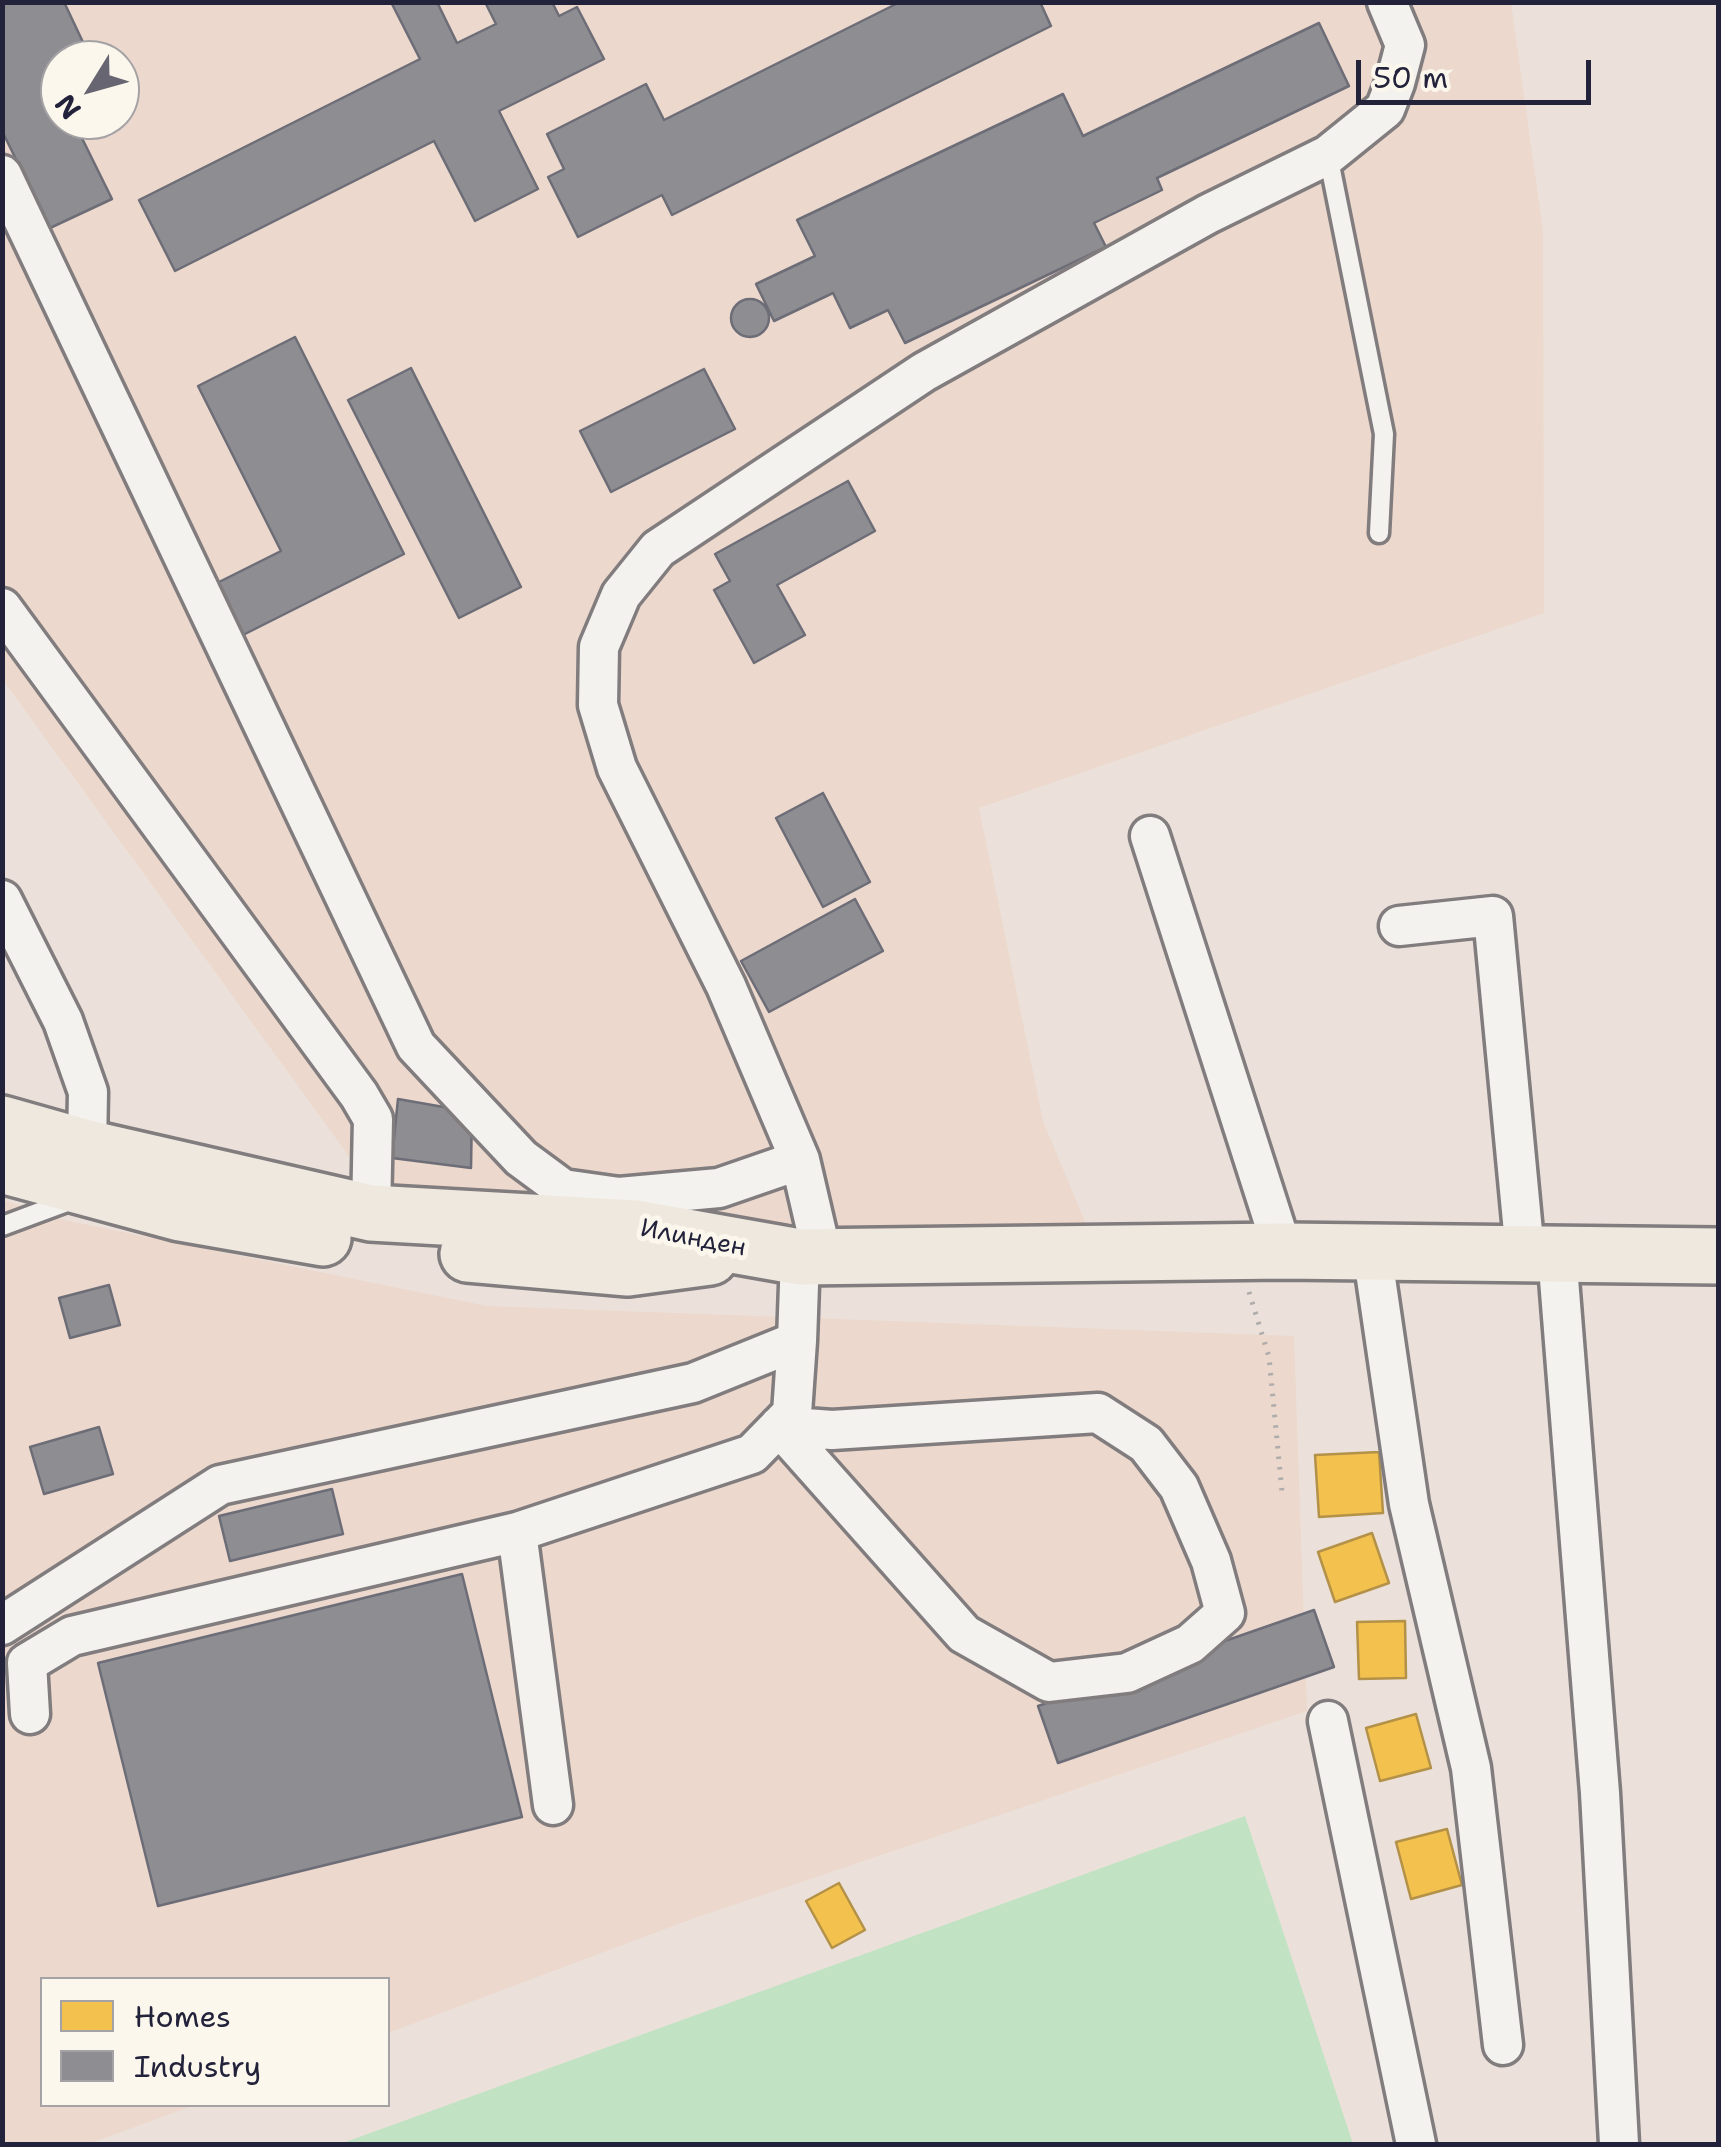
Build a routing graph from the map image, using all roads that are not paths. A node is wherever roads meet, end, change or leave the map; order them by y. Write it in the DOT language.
graph roads {
  1 [pos="1387,2"];
  2 [pos="1328,155"];
  3 [pos="2,175"];
  4 [pos="1378,533"];
  5 [pos="2,608"];
  6 [pos="1150,836"];
  7 [pos="2,900"];
  8 [pos="1399,926"];
  9 [pos="2,1124"];
  10 [pos="800,1160"];
  11 [pos="2,1165"];
  12 [pos="90,1170"];
  13 [pos="371,1212"];
  14 [pos="2,1226"];
  15 [pos="1260,1251"];
  16 [pos="1372,1251"];
  17 [pos="1541,1254"];
  18 [pos="794,1255"];
  19 [pos="1718,1256"];
  20 [pos="798,1341"];
  21 [pos="780,1426"];
  22 [pos="517,1532"];
  23 [pos="2,1625"];
  24 [pos="30,1714"];
  25 [pos="1328,1720"];
  26 [pos="553,1805"];
  27 [pos="1503,2045"];
  28 [pos="1416,2144"];
  29 [pos="1618,2144"];
  1 -- 2 [label="street"];
  2 -- 4 [label="lane"];
  2 -- 10 [label="street"];
  3 -- 10 [label="street"];
  5 -- 13 [label="street"];
  6 -- 15 [label="street"];
  7 -- 12 [label="street"];
  8 -- 17 [label="street"];
  9 -- 12 [label="main road, Илинден"];
  10 -- 18 [label="street"];
  11 -- 12 [label="main road, Илинден"];
  12 -- 13 [label="main road, Илинден"];
  12 -- 14 [label="lane"];
  12 -- 18 [label="main road, Илинден"];
  13 -- 18 [label="main road, Илинден"];
  15 -- 16 [label="main road"];
  15 -- 18 [label="main road"];
  16 -- 17 [label="main road"];
  16 -- 27 [label="street"];
  17 -- 19 [label="main road"];
  17 -- 29 [label="street"];
  18 -- 20 [label="street"];
  20 -- 21 [label="street"];
  20 -- 23 [label="street"];
  21 -- 21 [label="street"];
  21 -- 22 [label="street"];
  22 -- 24 [label="street"];
  22 -- 26 [label="street"];
  25 -- 28 [label="street"];
}
